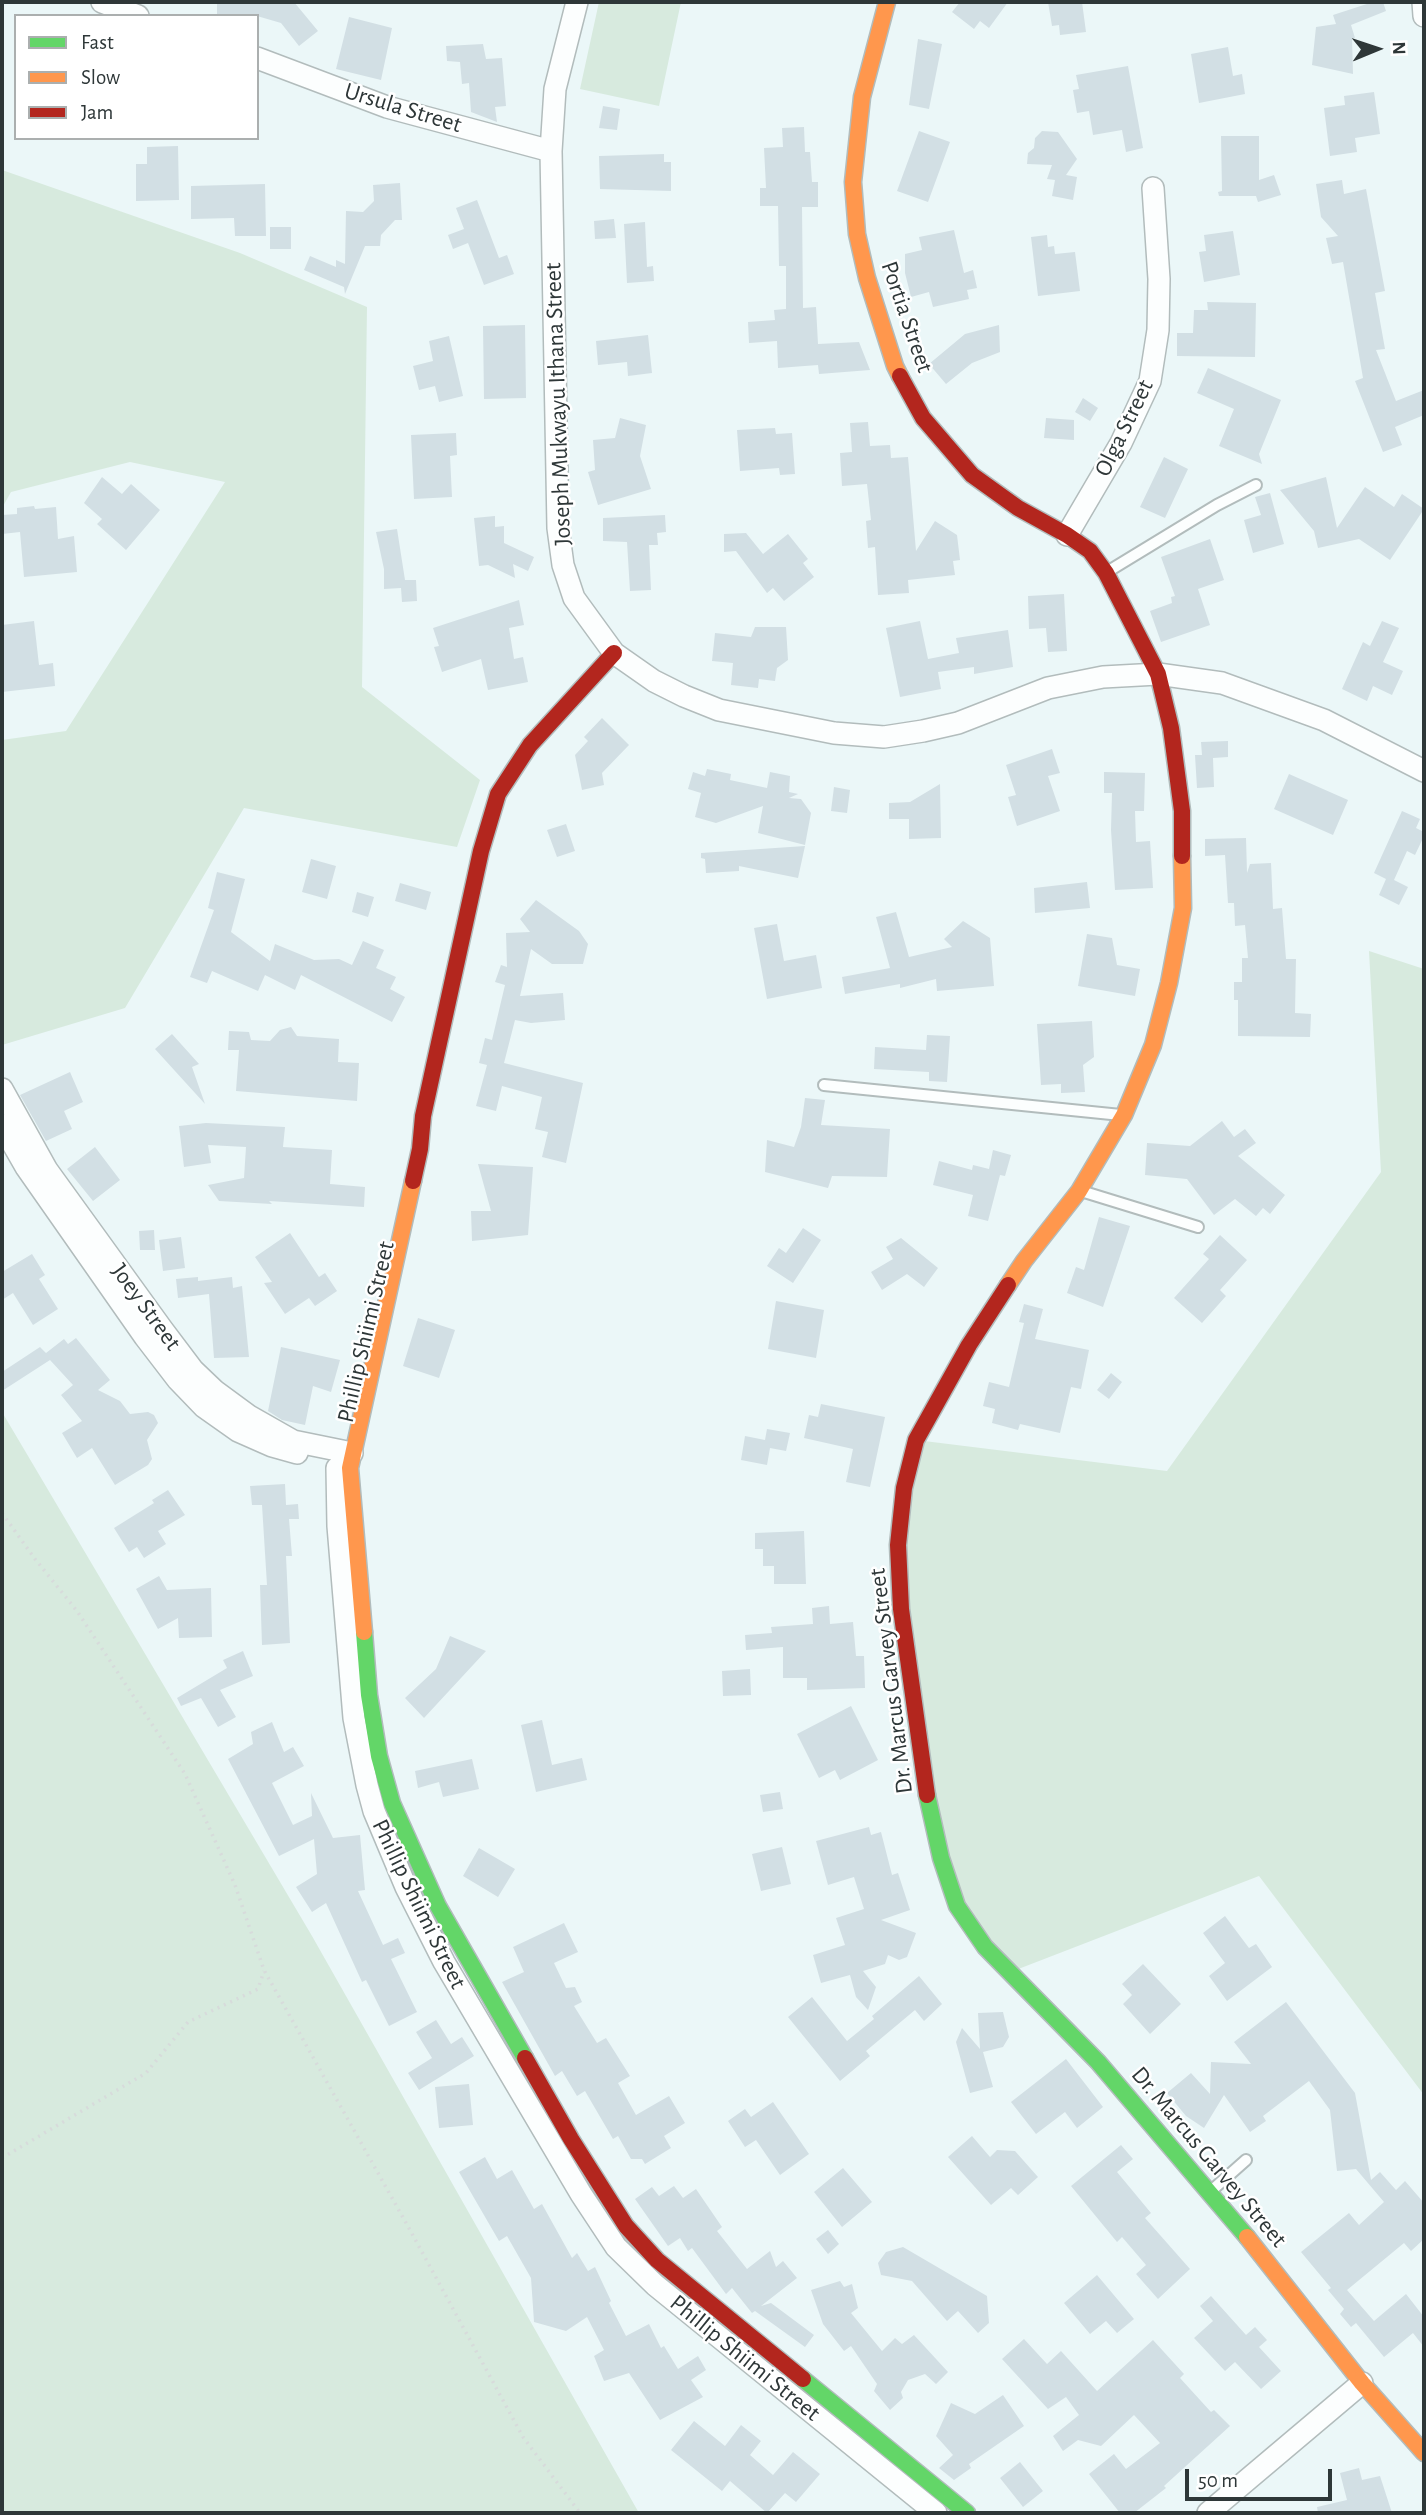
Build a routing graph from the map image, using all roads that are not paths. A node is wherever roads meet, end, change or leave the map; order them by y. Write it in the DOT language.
graph roads {
  1 [pos="102,2"];
  2 [pos="577,2"];
  3 [pos="887,2"];
  4 [pos="1423,2"];
  5 [pos="133,14"];
  6 [pos="1424,16"];
  7 [pos="259,59"];
  8 [pos="551,151"];
  9 [pos="1153,188"];
  10 [pos="1256,485"];
  11 [pos="1067,535"];
  12 [pos="1106,573"];
  13 [pos="614,653"];
  14 [pos="1158,674"];
  15 [pos="1424,771"];
  16 [pos="824,1085"];
  17 [pos="2,1089"];
  18 [pos="1124,1115"];
  19 [pos="423,1116"];
  20 [pos="2,1125"];
  21 [pos="1079,1191"];
  22 [pos="1198,1227"];
  23 [pos="344,1459"];
  24 [pos="1246,2160"];
  25 [pos="1208,2193"];
  26 [pos="1362,2383"];
  27 [pos="1424,2453"];
  28 [pos="936,2513"];
  29 [pos="967,2513"];
  30 [pos="1209,2513"];
  1 -- 5 [label="street"];
  2 -- 8 [label="street, Joseph Mukwayu Ithana Street"];
  3 -- 11 [label="street, Portia Street"];
  4 -- 6 [label="street"];
  7 -- 8 [label="street, Ursula Street"];
  8 -- 13 [label="street, Joseph Mukwayu Ithana Street"];
  9 -- 11 [label="street, Olga Street"];
  10 -- 12 [label="lane"];
  11 -- 12 [label="street, Portia Street"];
  12 -- 14 [label="street, Portia Street"];
  13 -- 14 [label="street, Joseph Mukwayu Ithana Street"];
  13 -- 19 [label="street, Phillip Shiimi Street"];
  14 -- 15 [label="street, Joseph Mukwayu Ithana Street"];
  14 -- 18 [label="street, Dr. Marcus Garvey Street"];
  16 -- 18 [label="lane"];
  17 -- 23 [label="street, Joey Street"];
  18 -- 21 [label="street, Dr. Marcus Garvey Street"];
  19 -- 23 [label="street, Phillip Shiimi Street"];
  20 -- 23 [label="street, Joey Street"];
  21 -- 22 [label="lane"];
  21 -- 25 [label="street, Dr. Marcus Garvey Street"];
  23 -- 28 [label="street, Phillip Shiimi Street"];
  23 -- 29 [label="street, Phillip Shiimi Street"];
  24 -- 25 [label="lane"];
  25 -- 26 [label="street, Dr. Marcus Garvey Street"];
  26 -- 27 [label="street, Dr. Marcus Garvey Street"];
  26 -- 30 [label="street"];
}
